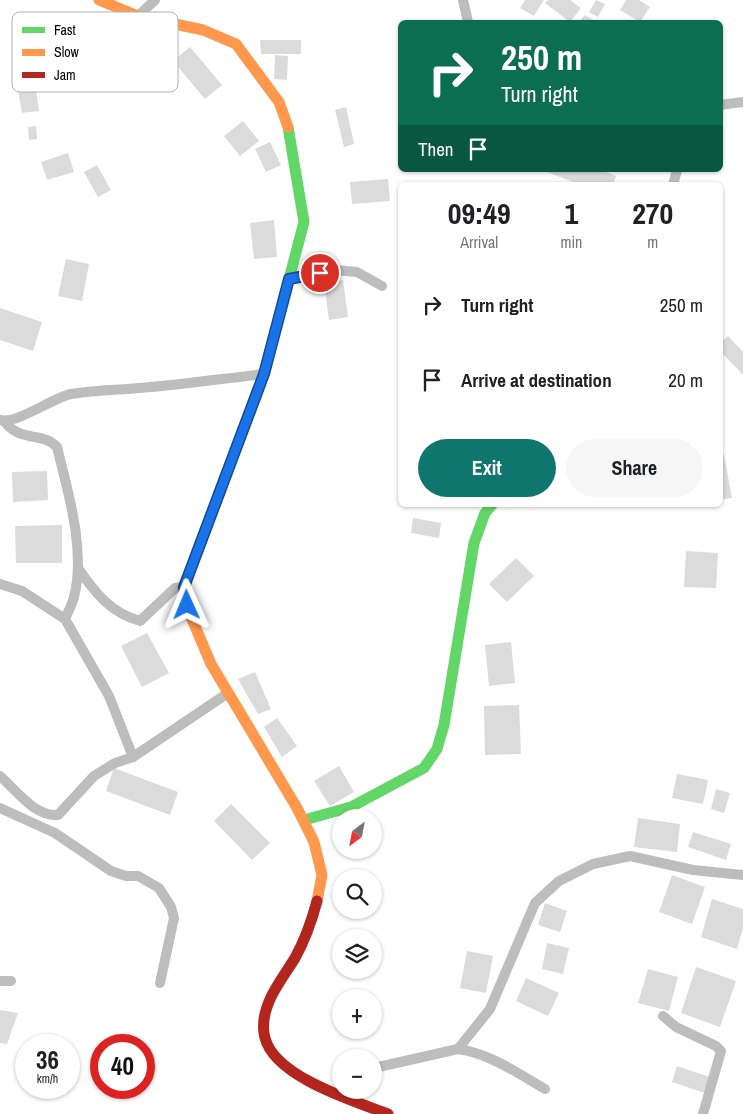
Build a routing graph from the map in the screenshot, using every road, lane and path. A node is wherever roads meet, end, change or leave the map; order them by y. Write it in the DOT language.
graph roads {
  1 [pos="99,0"];
  2 [pos="155,0"];
  3 [pos="463,0"];
  4 [pos="128,12"];
  5 [pos="142,12"];
  6 [pos="468,20"];
  7 [pos="178,25"];
  8 [pos="743,102"];
  9 [pos="723,105"];
  10 [pos="289,279"];
  11 [pos="382,286"];
  12 [pos="264,374"];
  13 [pos="2,420"];
  14 [pos="490,507"];
  15 [pos="78,568"];
  16 [pos="0,584"];
  17 [pos="184,587"];
  18 [pos="65,619"];
  19 [pos="228,693"];
  20 [pos="133,756"];
  21 [pos="0,776"];
  22 [pos="0,808"];
  23 [pos="304,820"];
  24 [pos="743,875"];
  25 [pos="0,981"];
  26 [pos="11,981"];
  27 [pos="160,983"];
  28 [pos="663,1016"];
  29 [pos="458,1049"];
  30 [pos="382,1066"];
  31 [pos="332,1088"];
  32 [pos="545,1089"];
  33 [pos="356,1099"];
  34 [pos="388,1114"];
  35 [pos="703,1114"];
  1 -- 4 [label="street"];
  2 -- 5 [label="street"];
  3 -- 6 [label="street"];
  7 -- 10 [label="street"];
  8 -- 9 [label="street"];
  10 -- 11 [label="street"];
  10 -- 12 [label="street"];
  12 -- 13 [label="street"];
  12 -- 17 [label="street"];
  13 -- 15 [label="street"];
  14 -- 23 [label="street"];
  15 -- 17 [label="street"];
  15 -- 18 [label="street"];
  16 -- 18 [label="street"];
  17 -- 19 [label="street"];
  18 -- 20 [label="street"];
  19 -- 20 [label="street"];
  19 -- 23 [label="street"];
  20 -- 21 [label="street"];
  22 -- 27 [label="street"];
  23 -- 31 [label="street"];
  24 -- 29 [label="street"];
  25 -- 26 [label="street"];
  28 -- 35 [label="street"];
  29 -- 30 [label="street"];
  29 -- 32 [label="street"];
  33 -- 34 [label="street"];
}
